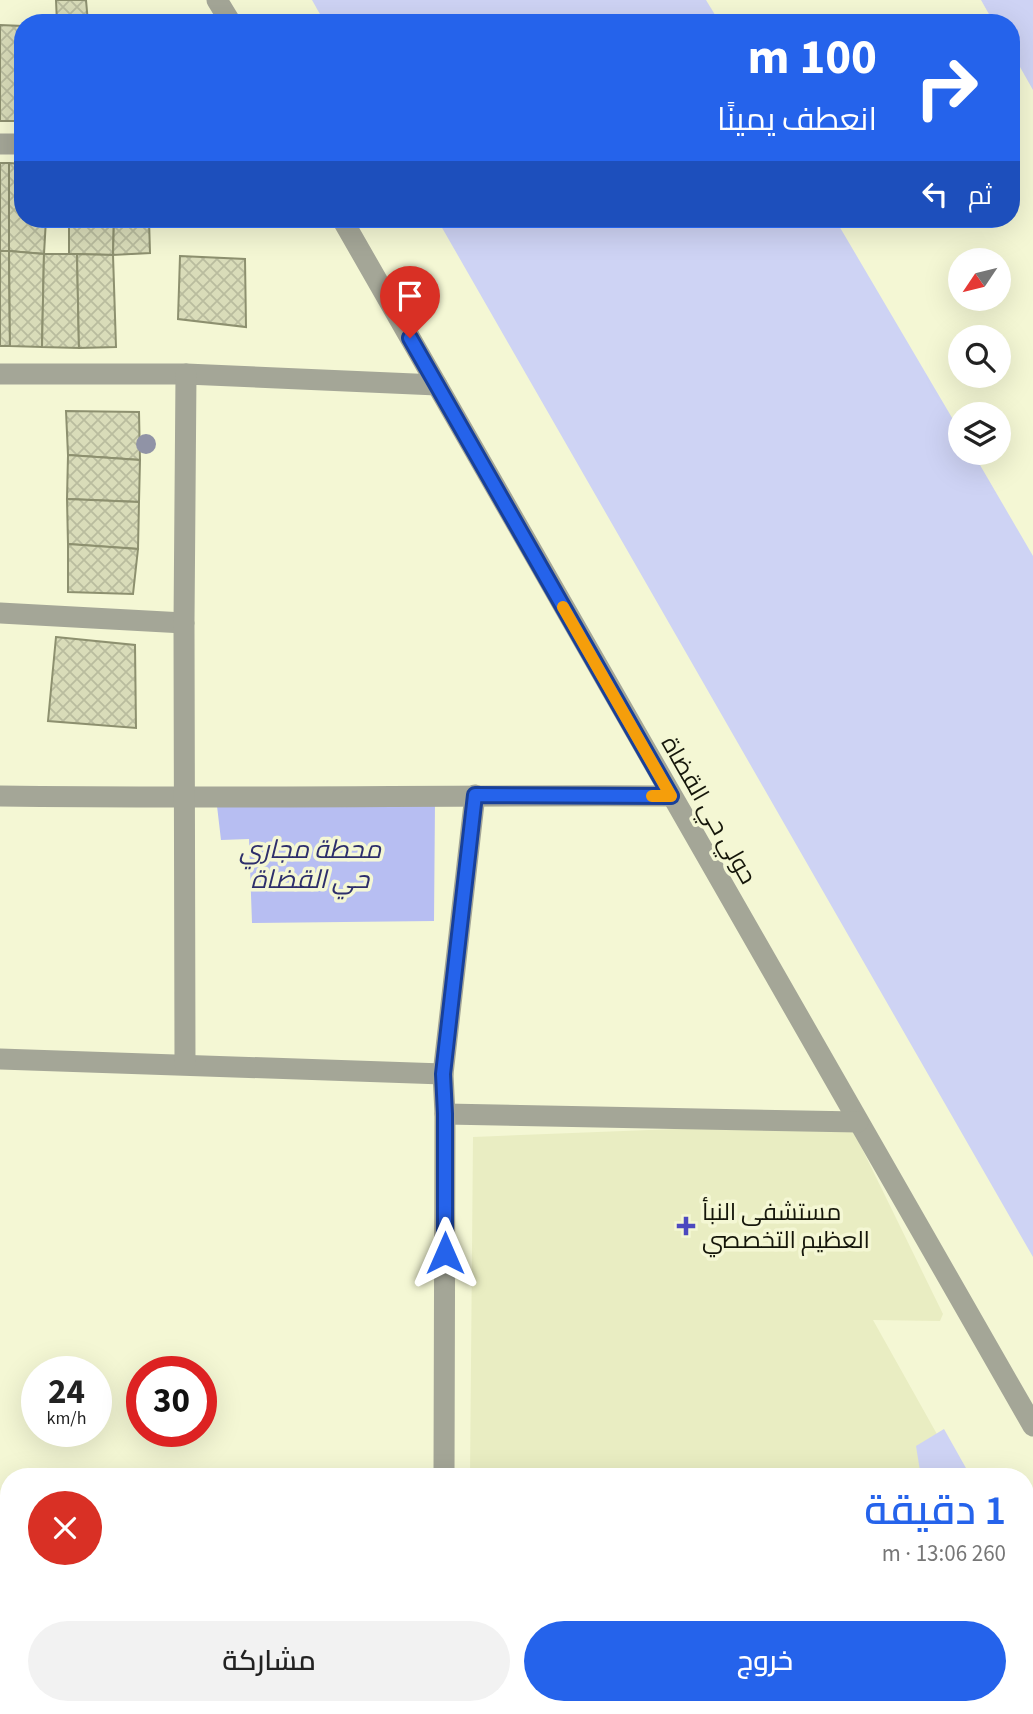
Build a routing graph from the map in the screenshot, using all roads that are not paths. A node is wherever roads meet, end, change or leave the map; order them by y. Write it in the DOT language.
graph roads {
  1 [pos="347,228"];
  2 [pos="0,374"];
  3 [pos="186,374"];
  4 [pos="437,385"];
  5 [pos="0,613"];
  6 [pos="184,623"];
  7 [pos="475,795"];
  8 [pos="0,796"];
  9 [pos="671,796"];
  10 [pos="186,798"];
  11 [pos="0,1059"];
  12 [pos="185,1064"];
  13 [pos="443,1074"];
  14 [pos="445,1114"];
  15 [pos="858,1122"];
  16 [pos="1033,1426"];
  17 [pos="444,1468"];
  1 -- 4 [label="street, حولي حي القضاة"];
  2 -- 3 [label="street"];
  3 -- 4 [label="street"];
  3 -- 6 [label="street"];
  4 -- 9 [label="street, حولي حي القضاة"];
  5 -- 6 [label="street"];
  6 -- 10 [label="street"];
  7 -- 9 [label="street"];
  7 -- 10 [label="street"];
  7 -- 13 [label="street"];
  8 -- 10 [label="street"];
  9 -- 15 [label="street, حولي حي القضاة"];
  10 -- 12 [label="street"];
  11 -- 12 [label="street"];
  12 -- 13 [label="street"];
  13 -- 14 [label="street"];
  14 -- 15 [label="street"];
  14 -- 17 [label="street"];
  15 -- 16 [label="street, حولي حي القضاة"];
}
